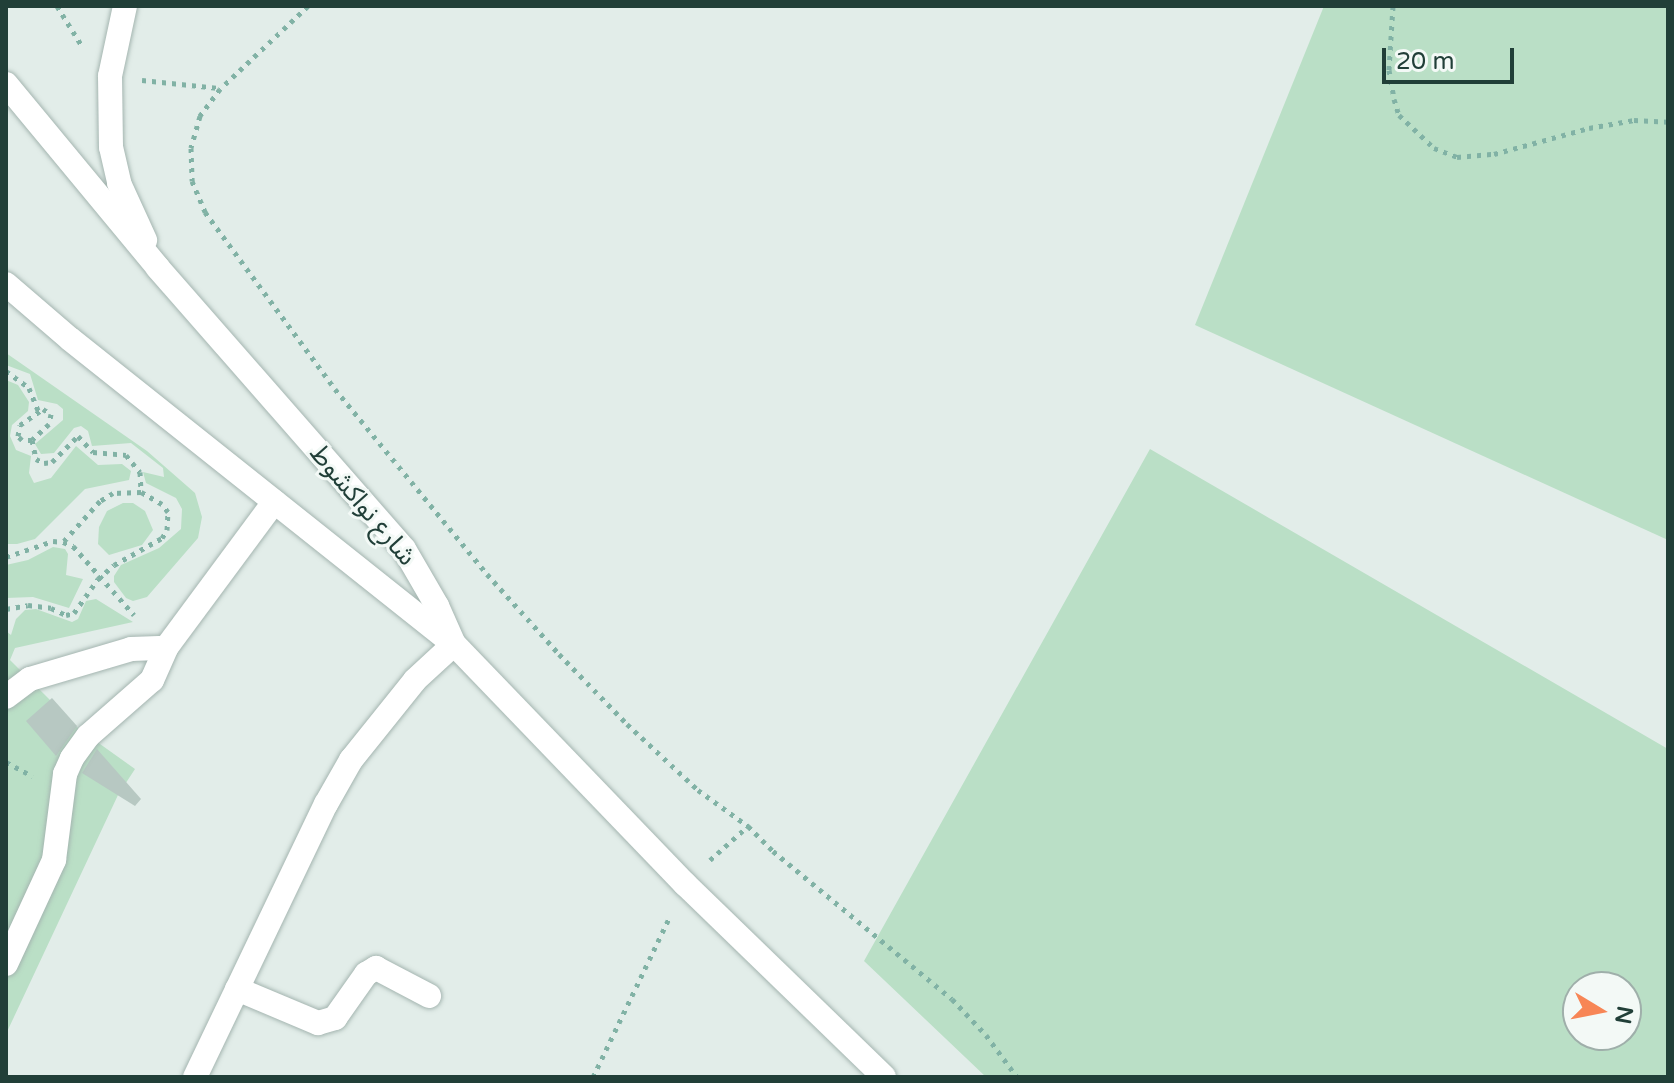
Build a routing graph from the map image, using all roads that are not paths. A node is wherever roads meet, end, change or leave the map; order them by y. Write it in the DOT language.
graph roads {
  1 [pos="125,6"];
  2 [pos="6,84"];
  3 [pos="158,268"];
  4 [pos="6,284"];
  5 [pos="6,307"];
  6 [pos="70,339"];
  7 [pos="274,502"];
  8 [pos="454,644"];
  9 [pos="166,648"];
  10 [pos="6,697"];
  11 [pos="6,964"];
  12 [pos="237,989"];
  13 [pos="429,996"];
  14 [pos="195,1077"];
  15 [pos="884,1077"];
  1 -- 3 [label="street"];
  2 -- 3 [label="street, شارع نواكشوط"];
  3 -- 8 [label="street, شارع نواكشوط"];
  4 -- 6 [label="street, شارع نواكشوط"];
  5 -- 6 [label="street"];
  6 -- 7 [label="street, شارع نواكشوط"];
  7 -- 8 [label="street, شارع نواكشوط"];
  7 -- 9 [label="street"];
  8 -- 12 [label="street"];
  8 -- 15 [label="street"];
  9 -- 10 [label="street"];
  9 -- 11 [label="street"];
  12 -- 13 [label="street"];
  12 -- 14 [label="street"];
}
